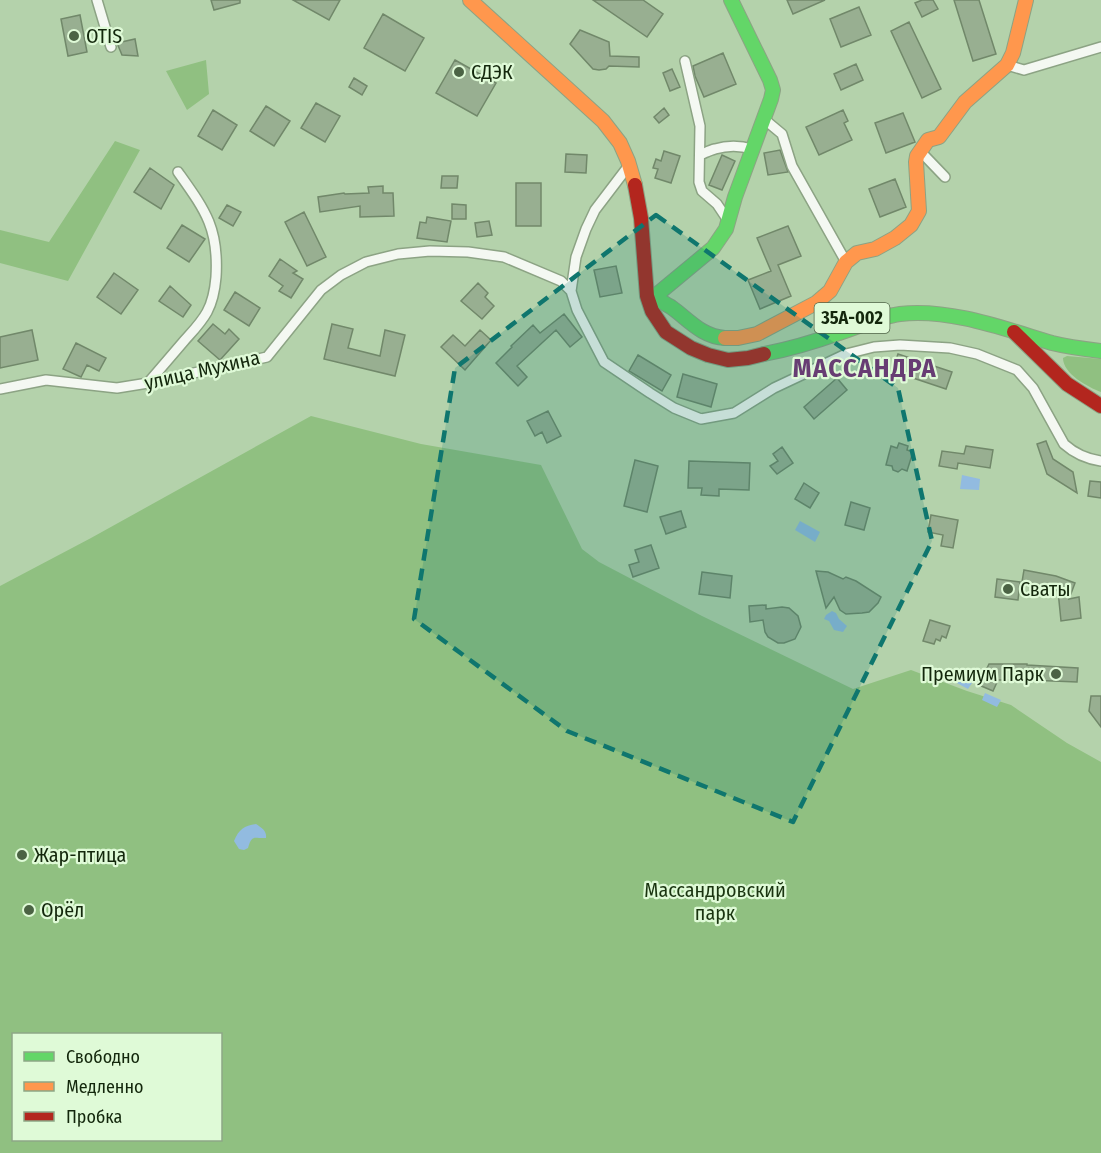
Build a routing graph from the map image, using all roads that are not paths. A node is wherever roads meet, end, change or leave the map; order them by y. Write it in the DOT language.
graph roads {
  1 [pos="97,0"];
  2 [pos="470,0"];
  3 [pos="484,0"];
  4 [pos="731,0"];
  5 [pos="1026,0"];
  6 [pos="111,47"];
  7 [pos="1101,47"];
  8 [pos="685,61"];
  9 [pos="1007,65"];
  10 [pos="764,119"];
  11 [pos="752,149"];
  12 [pos="920,151"];
  13 [pos="700,155"];
  14 [pos="630,164"];
  15 [pos="178,172"];
  16 [pos="945,177"];
  17 [pos="729,222"];
  18 [pos="846,262"];
  19 [pos="570,291"];
  20 [pos="654,297"];
  21 [pos="1012,330"];
  22 [pos="1101,344"];
  23 [pos="1101,351"];
  24 [pos="148,383"];
  25 [pos="0,389"];
  26 [pos="1101,406"];
  27 [pos="1101,461"];
  1 -- 6 [label="street"];
  2 -- 14 [label="main road, 35А-002"];
  3 -- 20 [label="main road, 35А-002"];
  4 -- 10 [label="main road"];
  5 -- 9 [label="main road"];
  7 -- 9 [label="street"];
  8 -- 13 [label="street"];
  9 -- 12 [label="main road"];
  10 -- 11 [label="main road"];
  10 -- 18 [label="street"];
  11 -- 13 [label="street"];
  11 -- 17 [label="main road"];
  12 -- 16 [label="street"];
  12 -- 18 [label="main road"];
  13 -- 17 [label="street"];
  14 -- 19 [label="street"];
  14 -- 21 [label="main road, 35А-002"];
  15 -- 24 [label="street"];
  17 -- 20 [label="main road"];
  18 -- 20 [label="main road"];
  19 -- 24 [label="street, улица Мухина"];
  19 -- 27 [label="street"];
  20 -- 22 [label="main road, 35А-002"];
  21 -- 23 [label="main road, 35А-002"];
  21 -- 26 [label="main road"];
  24 -- 25 [label="street, улица Мухина"];
}
